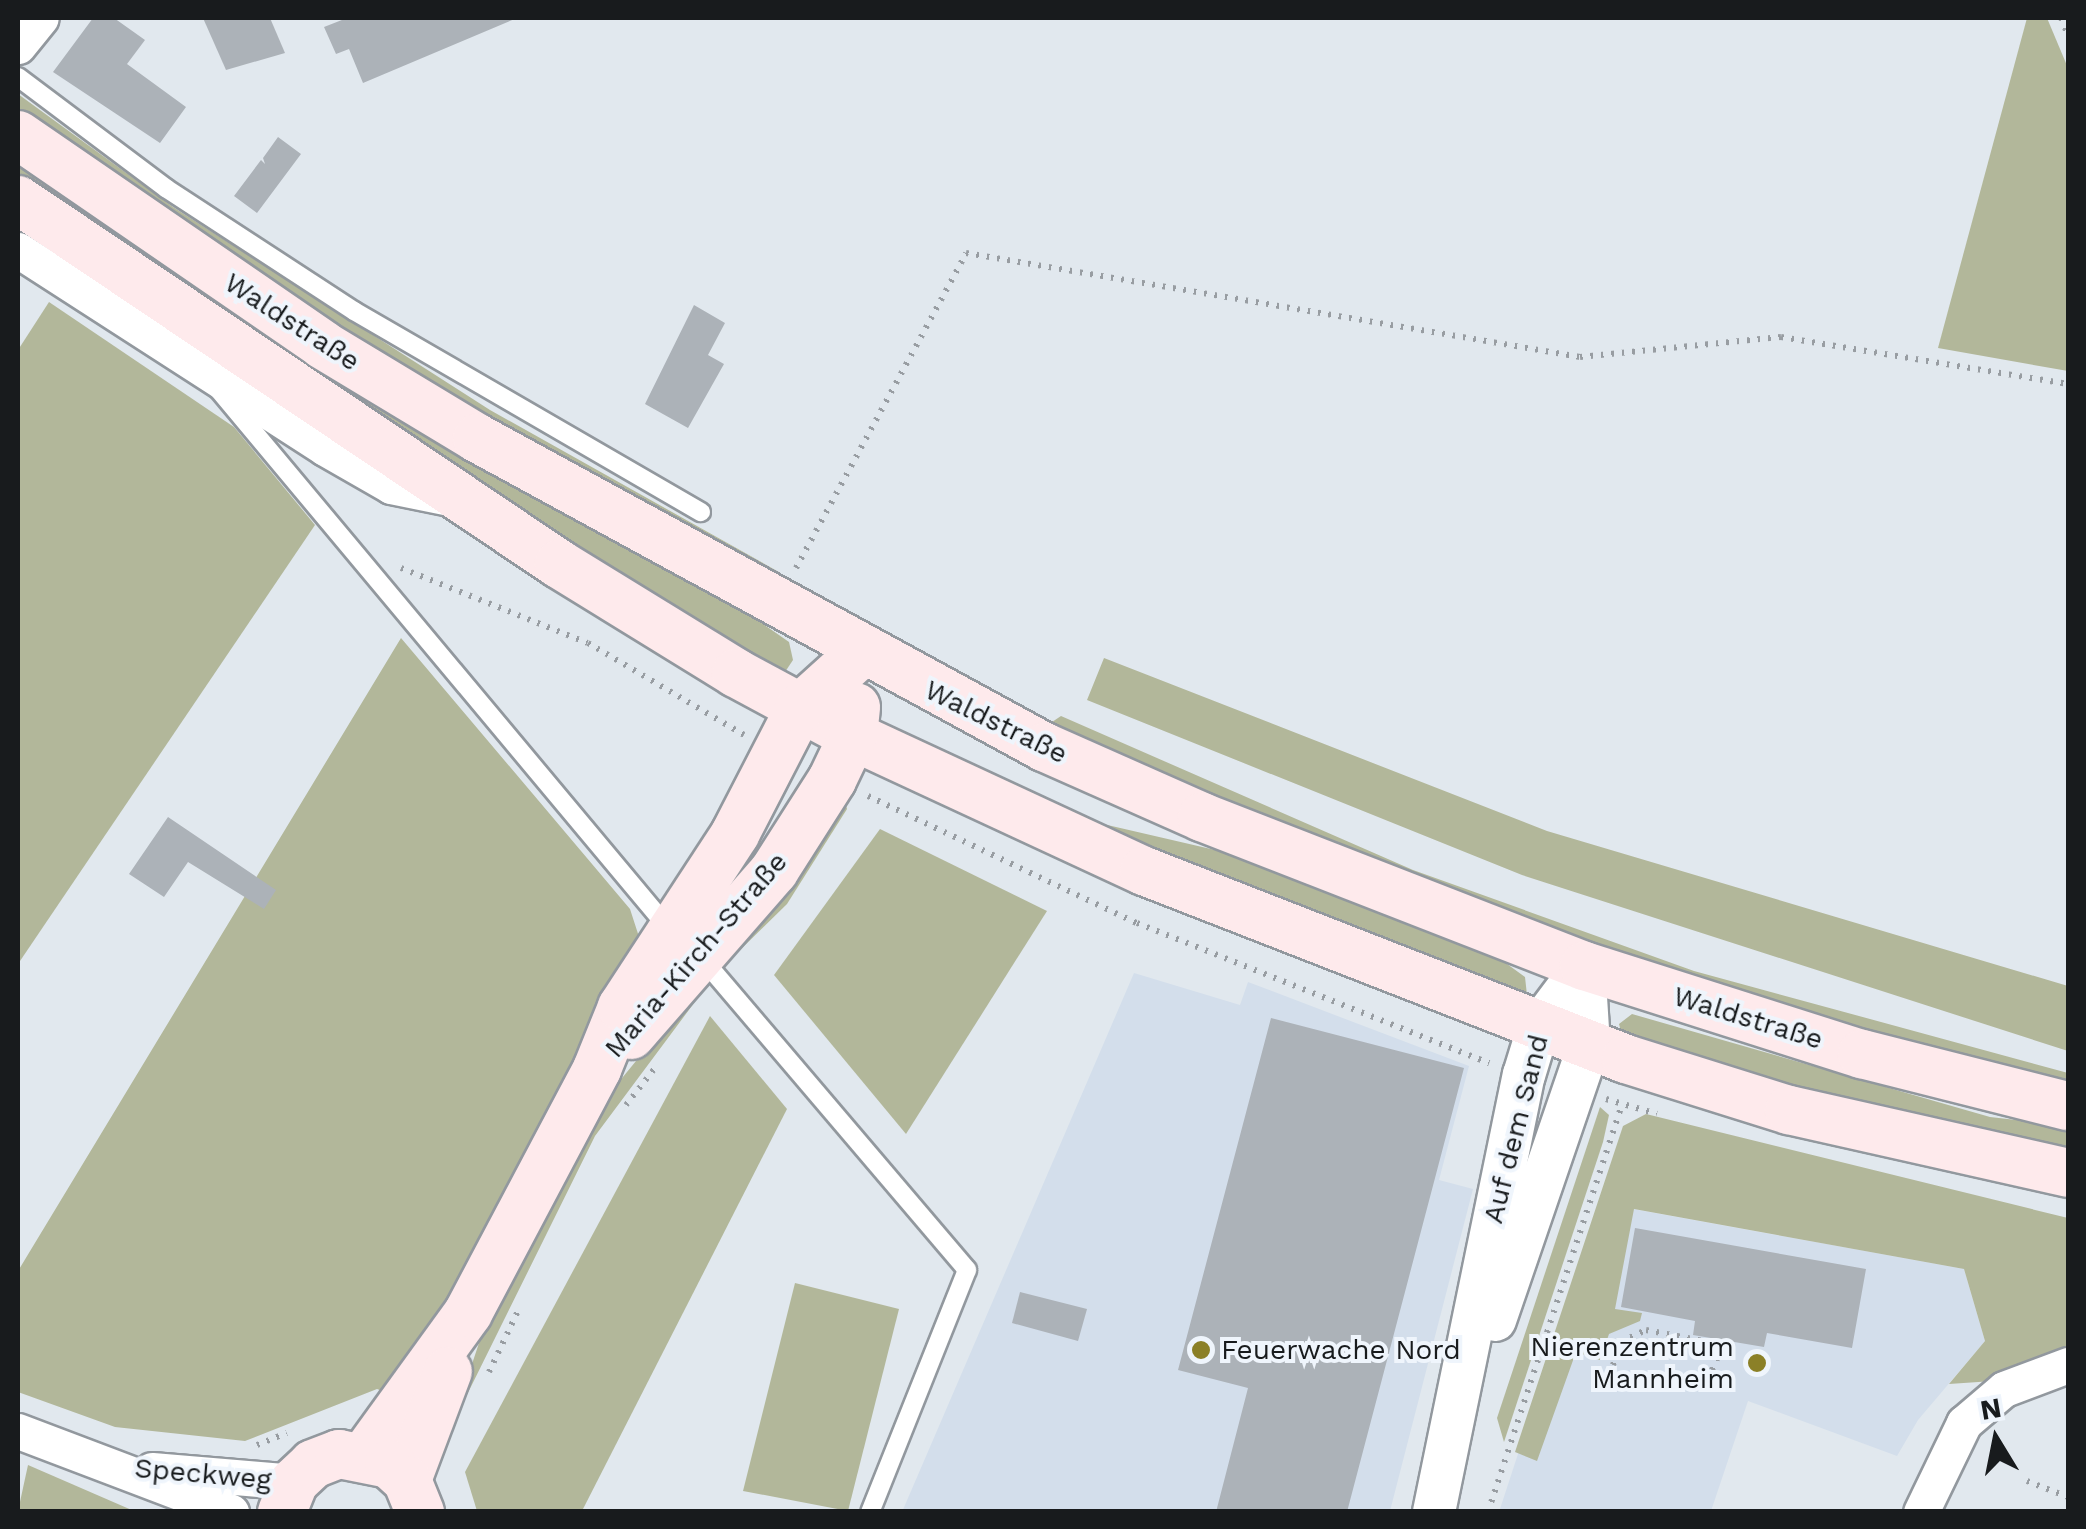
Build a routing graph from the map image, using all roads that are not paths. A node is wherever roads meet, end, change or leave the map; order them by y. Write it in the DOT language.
graph roads {
  1 [pos="41,18"];
  2 [pos="18,46"];
  3 [pos="18,78"];
  4 [pos="18,135"];
  5 [pos="18,200"];
  6 [pos="18,250"];
  7 [pos="212,375"];
  8 [pos="465,501"];
  9 [pos="700,512"];
  10 [pos="862,652"];
  11 [pos="800,708"];
  12 [pos="853,736"];
  13 [pos="685,943"];
  14 [pos="1584,966"];
  15 [pos="1539,1026"];
  16 [pos="1589,1045"];
  17 [pos="2068,1106"];
  18 [pos="2068,1173"];
  19 [pos="468,1313"];
  20 [pos="2068,1366"];
  21 [pos="18,1431"];
  22 [pos="1448,1452"];
  23 [pos="366,1454"];
  24 [pos="112,1466"];
  25 [pos="413,1496"];
  26 [pos="288,1497"];
  27 [pos="232,1512"];
  28 [pos="870,1512"];
  29 [pos="1434,1512"];
  30 [pos="1921,1512"];
  1 -- 2 [label="street"];
  3 -- 9 [label="lane, Waldstraße"];
  4 -- 10 [label="main road, Waldstraße"];
  5 -- 8 [label="main road, Waldstraße"];
  6 -- 7 [label="street, Waldstraße"];
  7 -- 8 [label="street, Waldstraße"];
  7 -- 13 [label="lane"];
  8 -- 11 [label="main road, Waldstraße"];
  10 -- 11 [label="main road"];
  10 -- 12 [label="main road"];
  10 -- 14 [label="main road, Waldstraße"];
  11 -- 12 [label="main road, Waldstraße"];
  11 -- 13 [label="main road, Maria-Kirch-Straße"];
  12 -- 13 [label="main road, Maria-Kirch-Straße"];
  12 -- 15 [label="main road, Waldstraße"];
  13 -- 19 [label="main road, Maria-Kirch-Straße"];
  13 -- 28 [label="lane"];
  14 -- 15 [label="street, Auf dem Sand"];
  14 -- 16 [label="street, Auf dem Sand"];
  14 -- 17 [label="main road, Waldstraße"];
  15 -- 16 [label="main road, Waldstraße"];
  15 -- 22 [label="street, Auf dem Sand"];
  16 -- 18 [label="main road, Waldstraße"];
  16 -- 22 [label="street, Auf dem Sand"];
  19 -- 23 [label="main road, Maria-Kirch-Straße"];
  19 -- 25 [label="main road, Maria-Kirch-Straße"];
  20 -- 30 [label="street"];
  21 -- 24 [label="street, Speckweg"];
  22 -- 29 [label="street, Auf dem Sand"];
  23 -- 25 [label="main road"];
  23 -- 26 [label="main road"];
  24 -- 26 [label="street, Speckweg"];
  24 -- 27 [label="street, Speckweg"];
}
